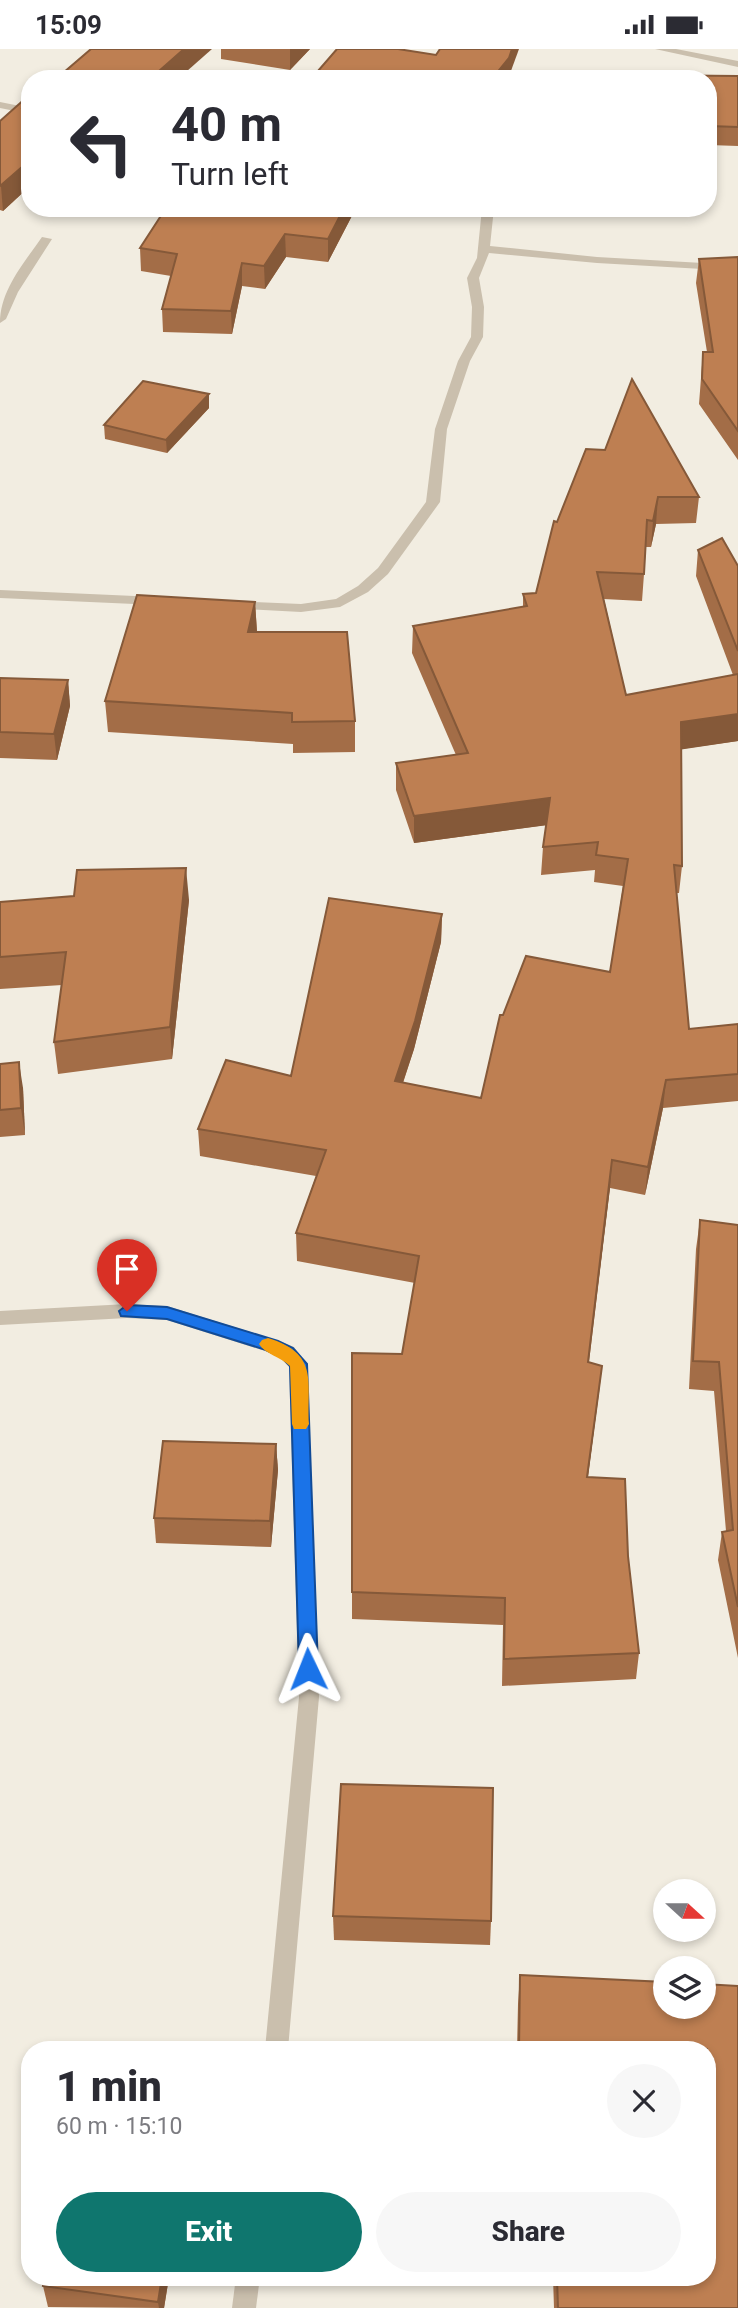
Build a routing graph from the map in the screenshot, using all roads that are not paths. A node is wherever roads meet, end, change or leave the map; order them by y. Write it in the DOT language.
graph roads {
  1 [pos="660,49"];
  2 [pos="738,64"];
  3 [pos="0,105"];
  4 [pos="21,109"];
  5 [pos="487,217"];
  6 [pos="46,239"];
  7 [pos="484,249"];
  8 [pos="738,268"];
  9 [pos="0,319"];
  10 [pos="0,594"];
  11 [pos="169,602"];
  12 [pos="222,604"];
  13 [pos="0,1318"];
  14 [pos="278,2041"];
  15 [pos="247,2286"];
  16 [pos="244,2308"];
  1 -- 2 [label="street"];
  3 -- 4 [label="street"];
  5 -- 7 [label="street"];
  6 -- 9 [label="street"];
  7 -- 8 [label="street"];
  7 -- 12 [label="street"];
  10 -- 11 [label="street"];
  13 -- 14 [label="street"];
  15 -- 16 [label="street"];
}
